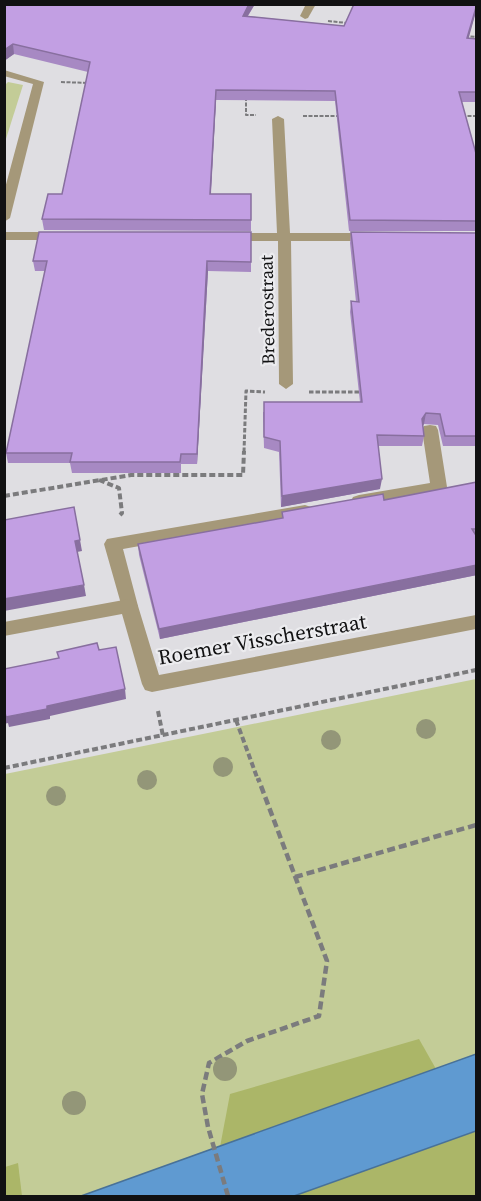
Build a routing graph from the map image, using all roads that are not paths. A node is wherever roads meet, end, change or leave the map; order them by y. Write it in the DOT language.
graph roads {
  1 [pos="311,4"];
  2 [pos="304,17"];
  3 [pos="4,73"];
  4 [pos="278,117"];
  5 [pos="4,218"];
  6 [pos="4,236"];
  7 [pos="74,236"];
  8 [pos="214,237"];
  9 [pos="284,237"];
  10 [pos="386,237"];
  11 [pos="286,388"];
  12 [pos="430,430"];
  13 [pos="346,504"];
  14 [pos="323,508"];
  15 [pos="129,606"];
  16 [pos="477,622"];
  17 [pos="4,629"];
  1 -- 2 [label="street"];
  3 -- 5 [label="street"];
  4 -- 9 [label="street, Brederostraat"];
  6 -- 7 [label="street"];
  8 -- 9 [label="street, Brederostraat"];
  9 -- 10 [label="street, Brederostraat"];
  9 -- 11 [label="street, Brederostraat"];
  12 -- 13 [label="street"];
  14 -- 15 [label="street"];
  15 -- 16 [label="street, Roemer Visscherstraat"];
  15 -- 17 [label="street"];
}
